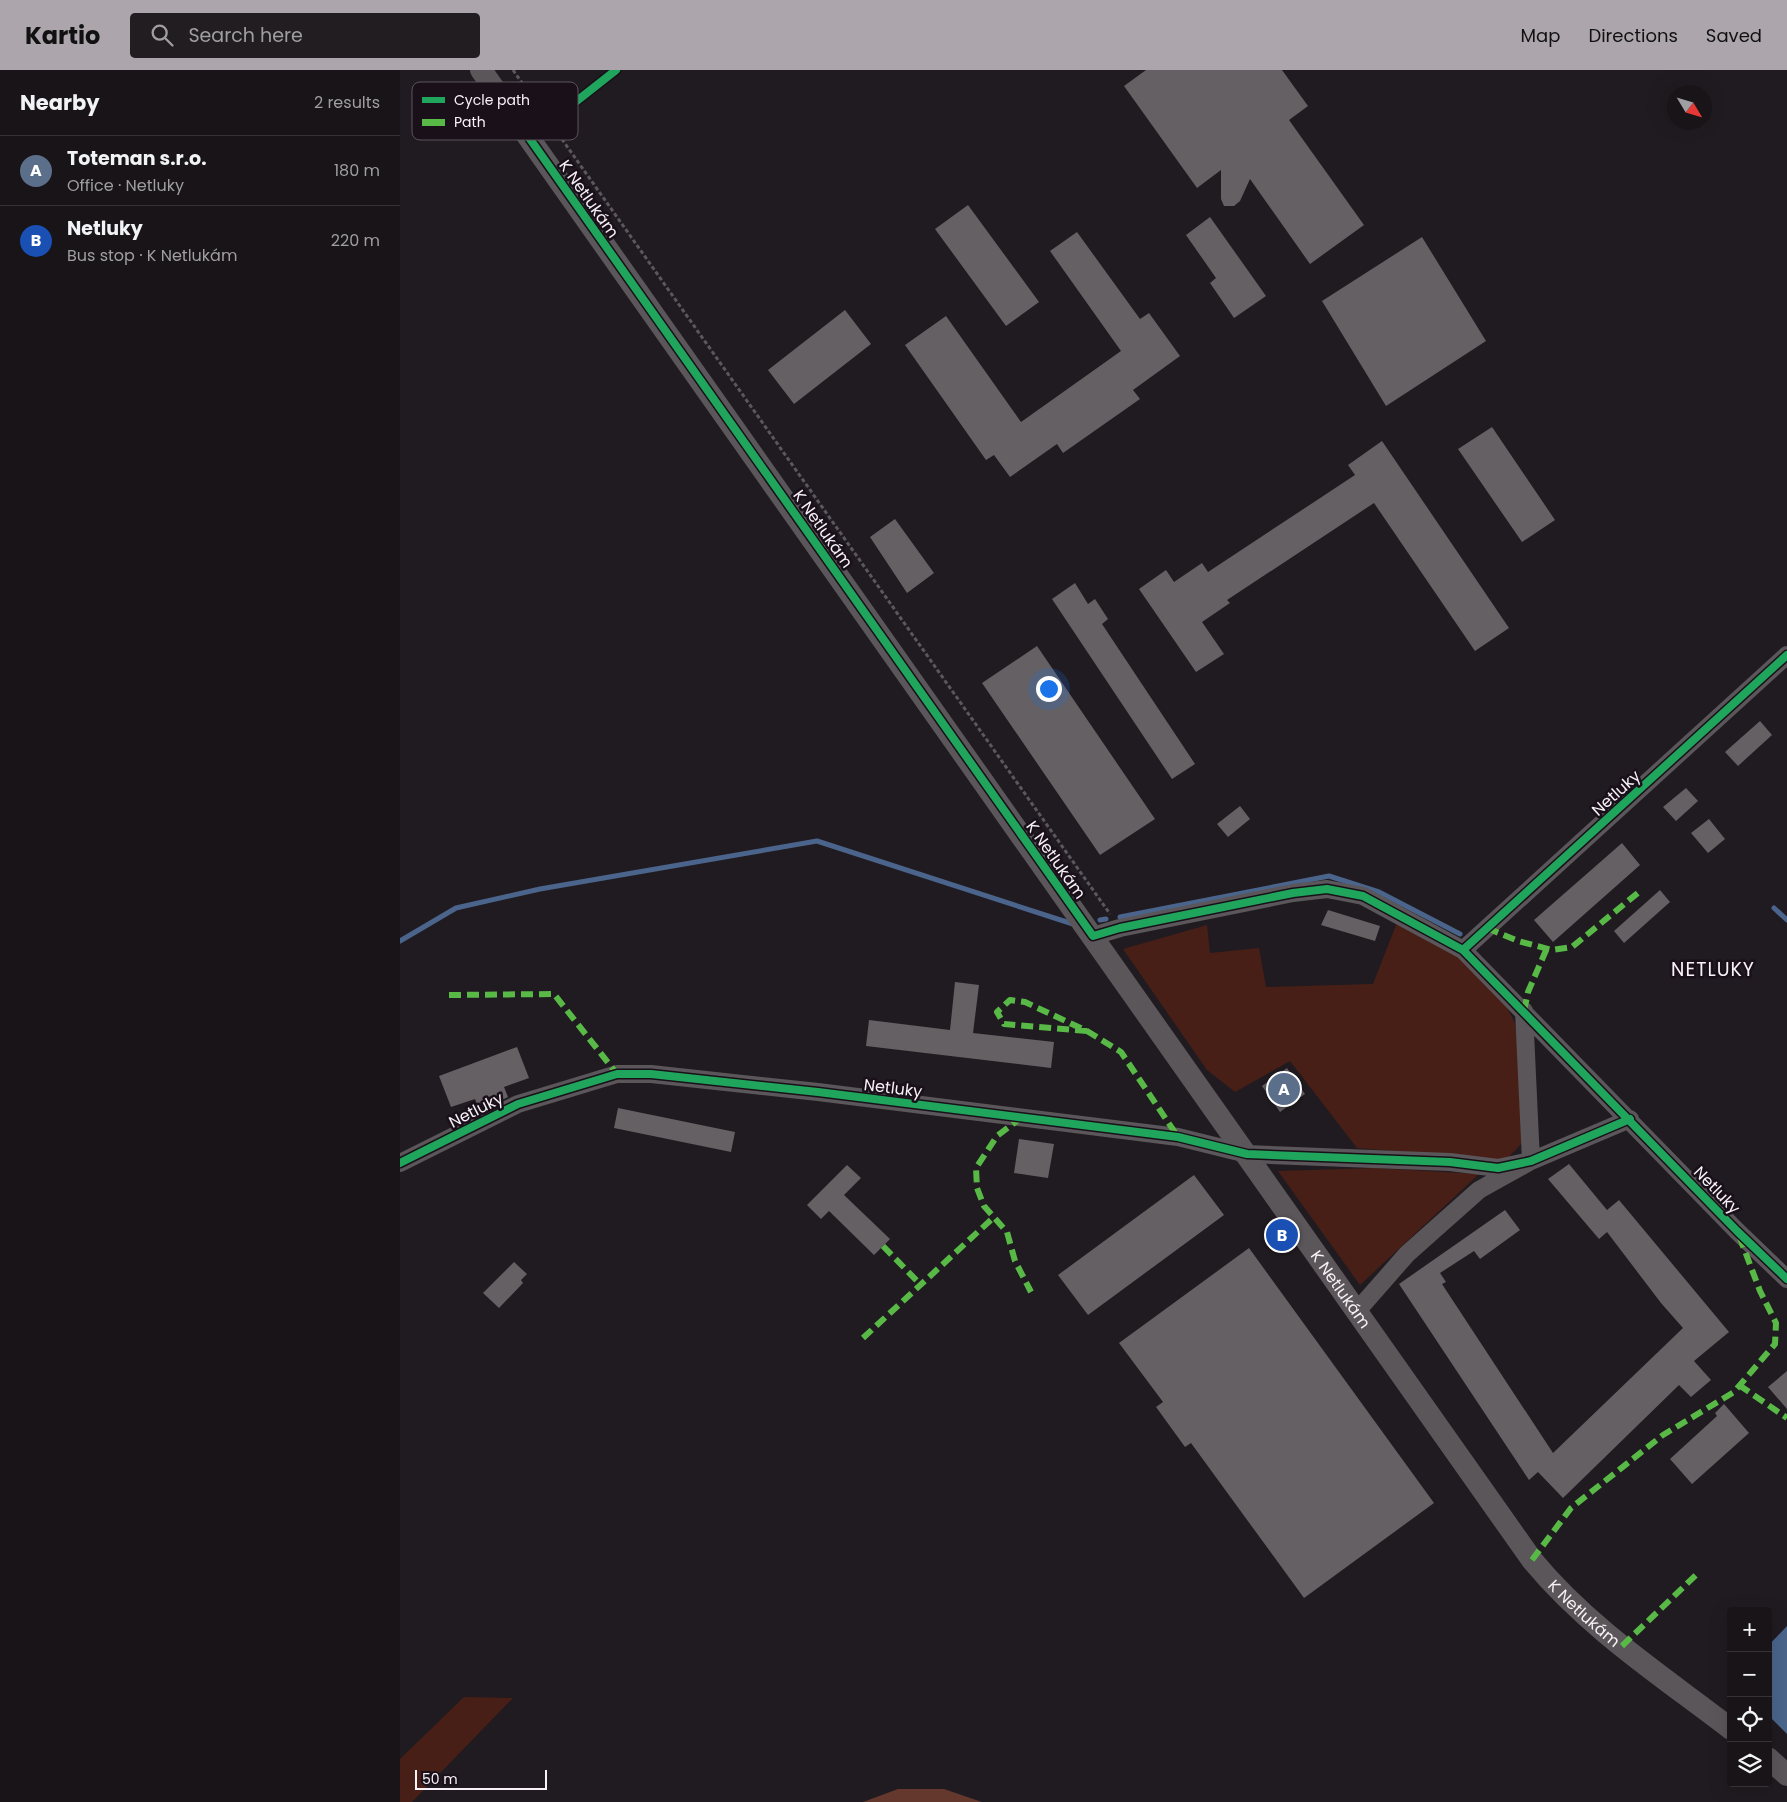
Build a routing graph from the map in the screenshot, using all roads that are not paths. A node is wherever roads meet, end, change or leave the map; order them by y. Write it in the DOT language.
graph roads {
  1 [pos="481,70"];
  2 [pos="489,82"];
  3 [pos="530,140"];
  4 [pos="1787,656"];
  5 [pos="1093,936"];
  6 [pos="1463,950"];
  7 [pos="1524,1012"];
  8 [pos="1630,1119"];
  9 [pos="1247,1154"];
  10 [pos="1531,1161"];
  11 [pos="400,1163"];
  12 [pos="1787,1279"];
  13 [pos="1357,1311"];
  14 [pos="1727,1726"];
  15 [pos="1772,1762"];
  16 [pos="1787,1775"];
  1 -- 2 [label="street, K Netlukám"];
  3 -- 5 [label="street, K Netlukám"];
  4 -- 6 [label="street, Netluky"];
  5 -- 6 [label="street, Netluky"];
  5 -- 9 [label="street, K Netlukám"];
  6 -- 7 [label="street, Netluky"];
  7 -- 8 [label="street, Netluky"];
  7 -- 10 [label="street"];
  8 -- 10 [label="street, Netluky"];
  8 -- 12 [label="street, Netluky"];
  9 -- 10 [label="street, Netluky"];
  9 -- 11 [label="street, Netluky"];
  9 -- 13 [label="street, K Netlukám"];
  10 -- 13 [label="street, Netluky"];
  13 -- 14 [label="street, K Netlukám"];
  15 -- 16 [label="street"];
}
